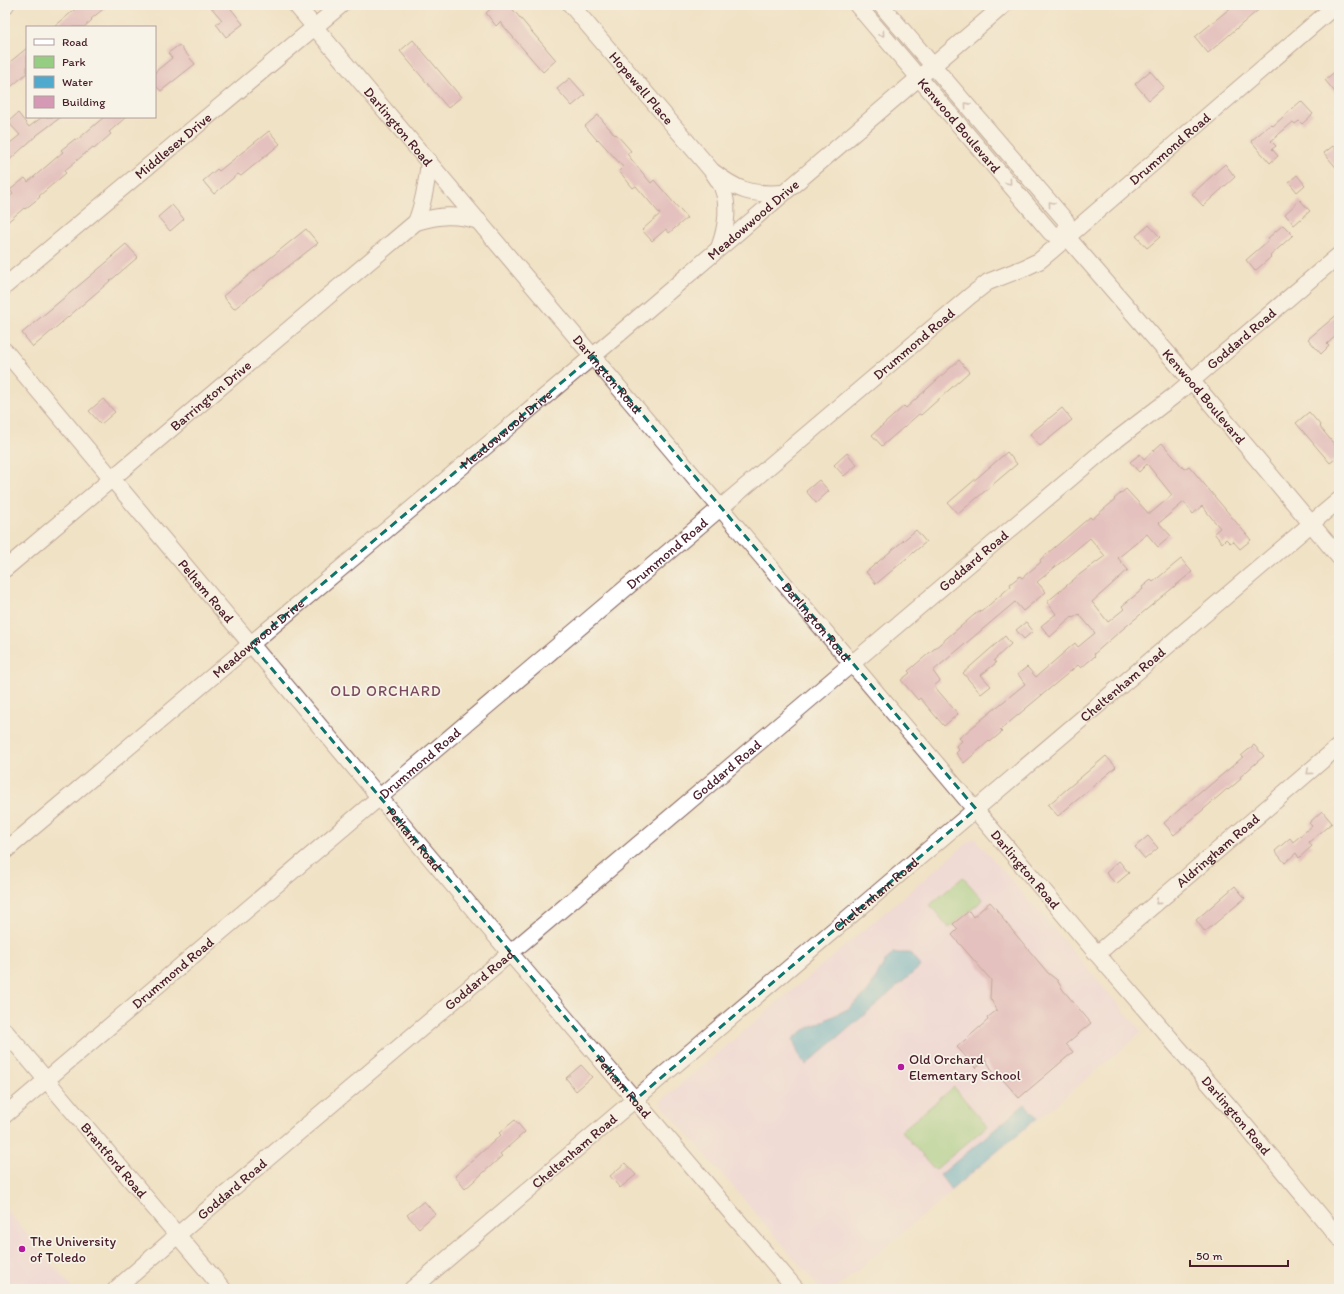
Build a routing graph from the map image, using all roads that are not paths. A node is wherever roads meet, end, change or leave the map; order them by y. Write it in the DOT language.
graph roads {
  1 [pos="296,5"];
  2 [pos="341,5"];
  3 [pos="571,5"];
  4 [pos="856,5"];
  5 [pos="881,5"];
  6 [pos="1004,5"];
  7 [pos="1336,5"];
  8 [pos="315,28"];
  9 [pos="934,66"];
  10 [pos="920,78"];
  11 [pos="429,161"];
  12 [pos="712,171"];
  13 [pos="783,193"];
  14 [pos="479,221"];
  15 [pos="416,222"];
  16 [pos="1067,237"];
  17 [pos="719,248"];
  18 [pos="1339,254"];
  19 [pos="5,286"];
  20 [pos="5,351"];
  21 [pos="593,356"];
  22 [pos="1192,381"];
  23 [pos="113,478"];
  24 [pos="1339,500"];
  25 [pos="721,508"];
  26 [pos="1311,523"];
  27 [pos="1339,557"];
  28 [pos="5,569"];
  29 [pos="251,644"];
  30 [pos="852,663"];
  31 [pos="1339,746"];
  32 [pos="379,796"];
  33 [pos="976,809"];
  34 [pos="5,852"];
  35 [pos="510,953"];
  36 [pos="1097,954"];
  37 [pos="5,1031"];
  38 [pos="46,1080"];
  39 [pos="635,1100"];
  40 [pos="5,1115"];
  41 [pos="178,1235"];
  42 [pos="1339,1238"];
  43 [pos="116,1289"];
  44 [pos="224,1289"];
  45 [pos="412,1289"];
  46 [pos="796,1289"];
  1 -- 8 [label="street, Darlington Road"];
  2 -- 8 [label="street, Middlesex Drive"];
  3 -- 12 [label="street, Hopewell Place"];
  4 -- 10 [label="street, Kenwood Boulevard, one-way"];
  5 -- 9 [label="street, Kenwood Boulevard"];
  6 -- 9 [label="street, Meadowwood Drive"];
  7 -- 16 [label="street, Drummond Road"];
  8 -- 11 [label="street, Darlington Road"];
  8 -- 19 [label="street, Middlesex Drive"];
  9 -- 10 [label="street, Meadowwood Drive"];
  16 -- 9 [label="street, Kenwood Boulevard, one-way"];
  10 -- 13 [label="street, Meadowwood Drive"];
  10 -- 16 [label="street, Kenwood Boulevard, one-way"];
  11 -- 14 [label="street, Darlington Road"];
  11 -- 15 [label="street, Barrington Drive"];
  12 -- 13 [label="street, Hopewell Place"];
  12 -- 17 [label="street, Hopewell Place"];
  13 -- 17 [label="street, Meadowwood Drive"];
  14 -- 15 [label="street, Barrington Drive"];
  14 -- 21 [label="street, Darlington Road"];
  15 -- 23 [label="street, Barrington Drive"];
  16 -- 22 [label="street, Kenwood Boulevard"];
  16 -- 25 [label="street, Drummond Road"];
  17 -- 21 [label="street, Meadowwood Drive"];
  18 -- 22 [label="street, Goddard Road"];
  20 -- 23 [label="street, Pelham Road"];
  21 -- 25 [label="street, Darlington Road"];
  21 -- 29 [label="street, Meadowwood Drive"];
  22 -- 26 [label="street, Kenwood Boulevard"];
  22 -- 30 [label="street, Goddard Road"];
  23 -- 28 [label="street, Barrington Drive"];
  23 -- 29 [label="street, Pelham Road"];
  24 -- 26 [label="street, Cheltenham Road"];
  25 -- 30 [label="street, Darlington Road"];
  25 -- 32 [label="street, Drummond Road"];
  26 -- 27 [label="street, Kenwood Boulevard"];
  26 -- 33 [label="street, Cheltenham Road"];
  29 -- 32 [label="street, Pelham Road"];
  29 -- 34 [label="street, Meadowwood Drive"];
  30 -- 33 [label="street, Darlington Road"];
  30 -- 35 [label="street, Goddard Road"];
  31 -- 36 [label="street, Aldringham Road, one-way"];
  32 -- 35 [label="street, Pelham Road"];
  32 -- 38 [label="street, Drummond Road"];
  33 -- 36 [label="street, Darlington Road"];
  33 -- 39 [label="street, Cheltenham Road"];
  35 -- 39 [label="street, Pelham Road"];
  35 -- 41 [label="street, Goddard Road"];
  36 -- 42 [label="street, Darlington Road"];
  37 -- 38 [label="street, Brantford Road"];
  38 -- 40 [label="street, Drummond Road"];
  38 -- 41 [label="street, Brantford Road"];
  39 -- 45 [label="street, Cheltenham Road"];
  39 -- 46 [label="street, Pelham Road"];
  41 -- 43 [label="street, Goddard Road"];
  41 -- 44 [label="street, Brantford Road"];
}
